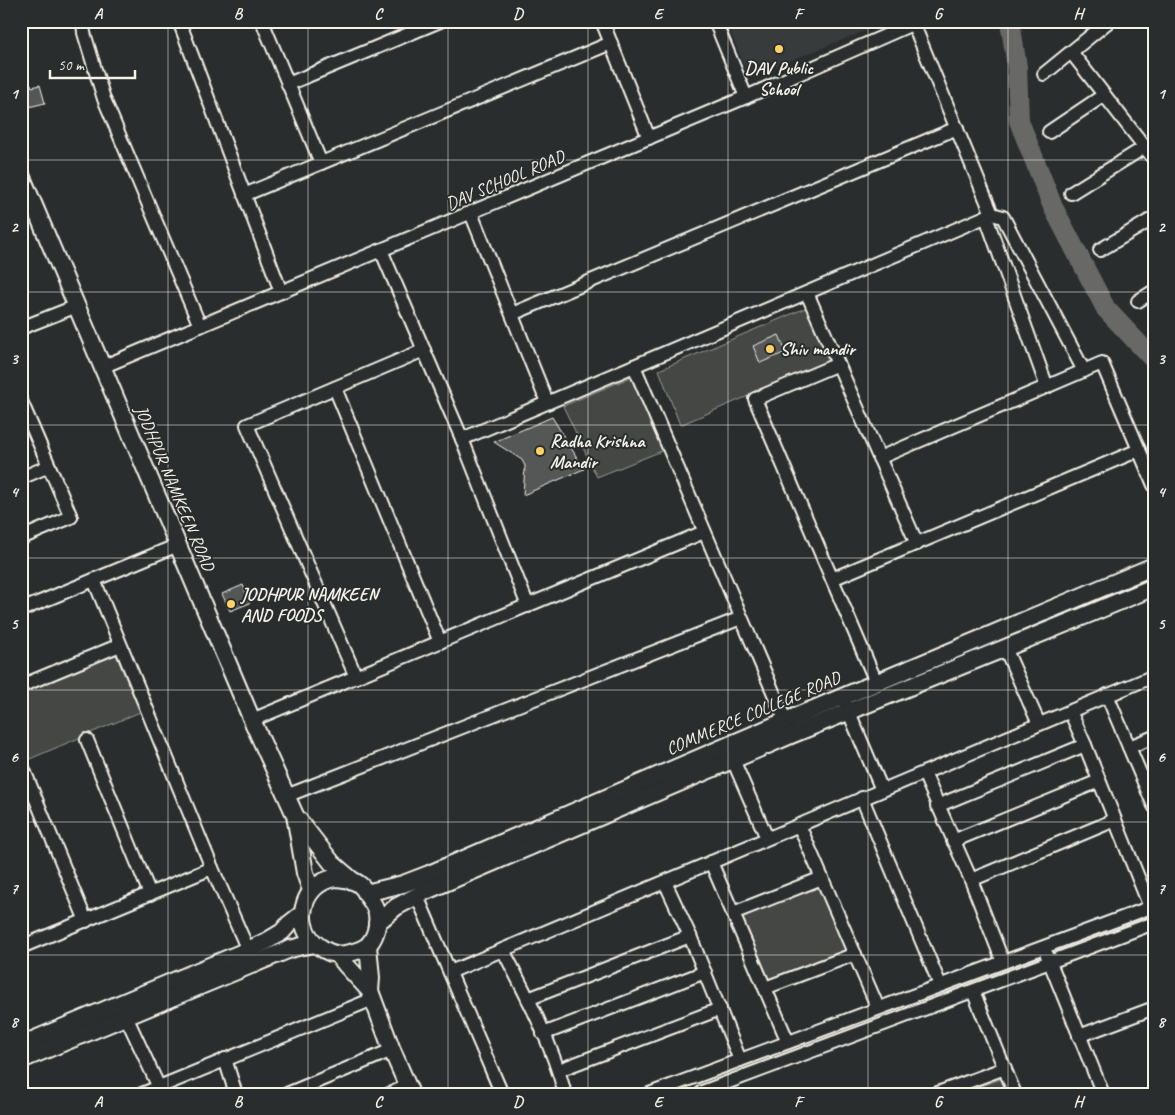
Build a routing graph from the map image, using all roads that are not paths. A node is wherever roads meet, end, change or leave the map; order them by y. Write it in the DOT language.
graph roads {
  1 [pos="83,21"];
  2 [pos="179,21"];
  3 [pos="262,21"];
  4 [pos="440,21"];
  5 [pos="602,21"];
  6 [pos="715,21"];
  7 [pos="1109,21"];
  8 [pos="916,22"];
  9 [pos="610,43"];
  10 [pos="1071,52"];
  11 [pos="1044,74"];
  12 [pos="288,84"];
  13 [pos="1104,95"];
  14 [pos="746,97"];
  15 [pos="957,128"];
  16 [pos="1049,132"];
  17 [pos="649,138"];
  18 [pos="1145,148"];
  19 [pos="1154,159"];
  20 [pos="320,163"];
  21 [pos="21,175"];
  22 [pos="1071,193"];
  23 [pos="244,195"];
  24 [pos="471,213"];
  25 [pos="989,215"];
  26 [pos="1154,218"];
  27 [pos="382,250"];
  28 [pos="1100,250"];
  29 [pos="1154,291"];
  30 [pos="281,292"];
  31 [pos="807,293"];
  32 [pos="1138,301"];
  33 [pos="77,306"];
  34 [pos="512,314"];
  35 [pos="200,326"];
  36 [pos="21,328"];
  37 [pos="424,350"];
  38 [pos="838,364"];
  39 [pos="634,366"];
  40 [pos="102,367"];
  41 [pos="1084,371"];
  42 [pos="1047,387"];
  43 [pos="335,388"];
  44 [pos="21,401"];
  45 [pos="547,402"];
  46 [pos="462,438"];
  47 [pos="1139,450"];
  48 [pos="879,458"];
  49 [pos="49,466"];
  50 [pos="21,478"];
  51 [pos="1154,485"];
  52 [pos="704,532"];
  53 [pos="21,538"];
  54 [pos="917,544"];
  55 [pos="178,545"];
  56 [pos="1154,566"];
  57 [pos="832,579"];
  58 [pos="94,580"];
  59 [pos="1154,587"];
  60 [pos="528,606"];
  61 [pos="21,610"];
  62 [pos="741,618"];
  63 [pos="440,642"];
  64 [pos="120,644"];
  65 [pos="1005,648"];
  66 [pos="1154,676"];
  67 [pos="356,677"];
  68 [pos="876,682"];
  69 [pos="21,686"];
  70 [pos="1107,695"];
  71 [pos="846,704"];
  72 [pos="1070,711"];
  73 [pos="252,720"];
  74 [pos="1039,724"];
  75 [pos="788,728"];
  76 [pos="1154,737"];
  77 [pos="87,740"];
  78 [pos="1085,745"];
  79 [pos="1129,747"];
  80 [pos="733,760"];
  81 [pos="21,763"];
  82 [pos="924,773"];
  83 [pos="1099,781"];
  84 [pos="882,790"];
  85 [pos="286,796"];
  86 [pos="862,798"];
  87 [pos="937,806"];
  88 [pos="1154,806"];
  89 [pos="295,815"];
  90 [pos="1115,820"];
  91 [pos="798,825"];
  92 [pos="768,838"];
  93 [pos="953,842"];
  94 [pos="710,862"];
  95 [pos="212,868"];
  96 [pos="822,878"];
  97 [pos="352,880"];
  98 [pos="971,880"];
  99 [pos="665,882"];
  100 [pos="311,890"];
  101 [pos="366,893"];
  102 [pos="150,894"];
  103 [pos="417,896"];
  104 [pos="1152,907"];
  105 [pos="303,913"];
  106 [pos="733,913"];
  107 [pos="86,921"];
  108 [pos="377,922"];
  109 [pos="1154,924"];
  110 [pos="690,936"];
  111 [pos="22,944"];
  112 [pos="315,944"];
  113 [pos="368,946"];
  114 [pos="1044,947"];
  115 [pos="248,950"];
  116 [pos="503,950"];
  117 [pos="854,954"];
  118 [pos="338,955"];
  119 [pos="1003,962"];
  120 [pos="1050,962"];
  121 [pos="450,972"];
  122 [pos="705,972"];
  123 [pos="940,986"];
  124 [pos="765,988"];
  125 [pos="973,991"];
  126 [pos="372,995"];
  127 [pos="528,999"];
  128 [pos="720,1008"];
  129 [pos="878,1008"];
  130 [pos="1154,1008"];
  131 [pos="123,1010"];
  132 [pos="544,1034"];
  133 [pos="1079,1036"];
  134 [pos="788,1042"];
  135 [pos="21,1045"];
  136 [pos="392,1050"];
  137 [pos="225,1059"];
  138 [pos="21,1060"];
  139 [pos="740,1060"];
  140 [pos="1005,1068"];
  141 [pos="559,1070"];
  142 [pos="697,1076"];
  143 [pos="160,1090"];
  144 [pos="409,1090"];
  145 [pos="703,1093"];
  146 [pos="142,1094"];
  147 [pos="236,1094"];
  148 [pos="287,1094"];
  149 [pos="389,1094"];
  150 [pos="502,1094"];
  151 [pos="566,1094"];
  152 [pos="649,1094"];
  153 [pos="935,1094"];
  154 [pos="1015,1094"];
  155 [pos="1103,1094"];
  1 -- 35 [label="street"];
  2 -- 23 [label="street"];
  3 -- 12 [label="street"];
  4 -- 12 [label="street"];
  5 -- 9 [label="street"];
  6 -- 14 [label="street"];
  7 -- 10 [label="street"];
  8 -- 14 [label="street, DAV SCHOOL ROAD"];
  8 -- 15 [label="street"];
  9 -- 17 [label="street"];
  9 -- 20 [label="street"];
  10 -- 11 [label="street"];
  10 -- 13 [label="street"];
  12 -- 20 [label="street"];
  13 -- 16 [label="street"];
  13 -- 18 [label="street"];
  14 -- 17 [label="street, DAV SCHOOL ROAD"];
  15 -- 25 [label="street"];
  15 -- 34 [label="street"];
  17 -- 24 [label="street, DAV SCHOOL ROAD"];
  18 -- 19 [label="street"];
  18 -- 22 [label="street"];
  20 -- 23 [label="street"];
  21 -- 33 [label="street, JODHPUR NAMKEEN ROAD"];
  23 -- 30 [label="street"];
  24 -- 27 [label="street, DAV SCHOOL ROAD"];
  24 -- 34 [label="street"];
  25 -- 31 [label="street"];
  25 -- 41 [label="street"];
  25 -- 42 [label="street"];
  26 -- 28 [label="street"];
  27 -- 30 [label="street, DAV SCHOOL ROAD"];
  27 -- 37 [label="street"];
  29 -- 32 [label="street"];
  30 -- 35 [label="street, DAV SCHOOL ROAD"];
  31 -- 38 [label="street"];
  31 -- 39 [label="street"];
  33 -- 36 [label="street"];
  33 -- 40 [label="street, JODHPUR NAMKEEN ROAD"];
  34 -- 45 [label="street"];
  35 -- 40 [label="street, DAV SCHOOL ROAD"];
  37 -- 43 [label="street"];
  37 -- 46 [label="street"];
  38 -- 48 [label="street"];
  38 -- 57 [label="street"];
  39 -- 45 [label="street"];
  39 -- 52 [label="street"];
  40 -- 55 [label="street, JODHPUR NAMKEEN ROAD"];
  41 -- 42 [label="street"];
  41 -- 47 [label="street"];
  42 -- 48 [label="street"];
  43 -- 63 [label="street"];
  43 -- 67 [label="street"];
  44 -- 49 [label="street"];
  45 -- 46 [label="street"];
  46 -- 60 [label="street"];
  47 -- 51 [label="street"];
  47 -- 54 [label="street"];
  48 -- 54 [label="street"];
  49 -- 50 [label="street"];
  49 -- 53 [label="street"];
  52 -- 60 [label="street"];
  52 -- 62 [label="street"];
  54 -- 57 [label="street"];
  55 -- 58 [label="street"];
  55 -- 73 [label="street, JODHPUR NAMKEEN ROAD"];
  56 -- 68 [label="street, COMMERCE COLLEGE ROAD"];
  57 -- 68 [label="street"];
  58 -- 61 [label="street"];
  58 -- 64 [label="street"];
  59 -- 65 [label="street"];
  60 -- 63 [label="street"];
  62 -- 75 [label="street"];
  62 -- 85 [label="street"];
  63 -- 67 [label="street"];
  64 -- 69 [label="street"];
  64 -- 95 [label="street"];
  65 -- 71 [label="street"];
  65 -- 74 [label="street"];
  66 -- 70 [label="street"];
  67 -- 73 [label="street"];
  68 -- 71 [label="street, COMMERCE COLLEGE ROAD"];
  70 -- 72 [label="street"];
  70 -- 79 [label="street"];
  71 -- 75 [label="street"];
  71 -- 84 [label="street"];
  72 -- 74 [label="street"];
  72 -- 78 [label="street"];
  73 -- 85 [label="street, JODHPUR NAMKEEN ROAD"];
  74 -- 82 [label="street"];
  75 -- 80 [label="street"];
  75 -- 101 [label="street, COMMERCE COLLEGE ROAD"];
  76 -- 79 [label="street"];
  77 -- 102 [label="street"];
  78 -- 83 [label="street"];
  78 -- 87 [label="street"];
  79 -- 88 [label="street"];
  80 -- 92 [label="street"];
  80 -- 103 [label="street"];
  81 -- 107 [label="street"];
  82 -- 84 [label="street"];
  82 -- 87 [label="street"];
  83 -- 90 [label="street"];
  83 -- 93 [label="street"];
  84 -- 86 [label="street"];
  85 -- 89 [label="street, JODHPUR NAMKEEN ROAD"];
  86 -- 91 [label="street"];
  86 -- 123 [label="street"];
  87 -- 93 [label="street"];
  89 -- 97 [label="street"];
  89 -- 100 [label="street"];
  90 -- 98 [label="street"];
  90 -- 104 [label="street"];
  91 -- 92 [label="street"];
  91 -- 96 [label="street"];
  92 -- 94 [label="street"];
  93 -- 98 [label="street"];
  94 -- 99 [label="street"];
  94 -- 106 [label="street"];
  95 -- 102 [label="street"];
  95 -- 115 [label="street"];
  96 -- 106 [label="street"];
  96 -- 117 [label="street"];
  97 -- 100 [label="street"];
  97 -- 101 [label="street"];
  98 -- 119 [label="street"];
  99 -- 110 [label="street"];
  99 -- 116 [label="street"];
  100 -- 105 [label="street"];
  101 -- 108 [label="street"];
  102 -- 107 [label="street"];
  103 -- 108 [label="street"];
  103 -- 121 [label="street"];
  104 -- 114 [label="street"];
  105 -- 112 [label="street"];
  105 -- 115 [label="street"];
  106 -- 124 [label="street"];
  107 -- 111 [label="street"];
  108 -- 113 [label="street"];
  109 -- 120 [label="street"];
  110 -- 122 [label="street"];
  110 -- 127 [label="street"];
  112 -- 118 [label="street"];
  112 -- 131 [label="street"];
  113 -- 118 [label="street"];
  113 -- 126 [label="street"];
  114 -- 119 [label="street"];
  114 -- 120 [label="street"];
  115 -- 131 [label="street"];
  116 -- 121 [label="street"];
  116 -- 127 [label="street"];
  117 -- 124 [label="street"];
  117 -- 129 [label="street"];
  118 -- 126 [label="street"];
  119 -- 123 [label="street"];
  120 -- 125 [label="street"];
  120 -- 133 [label="street"];
  121 -- 150 [label="street"];
  122 -- 128 [label="street"];
  122 -- 132 [label="street"];
  123 -- 129 [label="street"];
  124 -- 134 [label="street"];
  125 -- 140 [label="street"];
  125 -- 145 [label="street"];
  126 -- 136 [label="street"];
  126 -- 137 [label="street"];
  127 -- 132 [label="street"];
  128 -- 139 [label="street"];
  128 -- 141 [label="street"];
  129 -- 134 [label="street"];
  130 -- 133 [label="street"];
  131 -- 135 [label="street"];
  131 -- 138 [label="street"];
  131 -- 143 [label="street"];
  132 -- 141 [label="street"];
  133 -- 155 [label="street"];
  134 -- 139 [label="street"];
  136 -- 144 [label="street"];
  136 -- 148 [label="street"];
  137 -- 143 [label="street"];
  137 -- 147 [label="street"];
  139 -- 142 [label="street"];
  140 -- 153 [label="street"];
  140 -- 154 [label="street"];
  141 -- 151 [label="street"];
  142 -- 145 [label="street"];
  142 -- 152 [label="street"];
  143 -- 146 [label="street"];
  144 -- 149 [label="street"];
}
